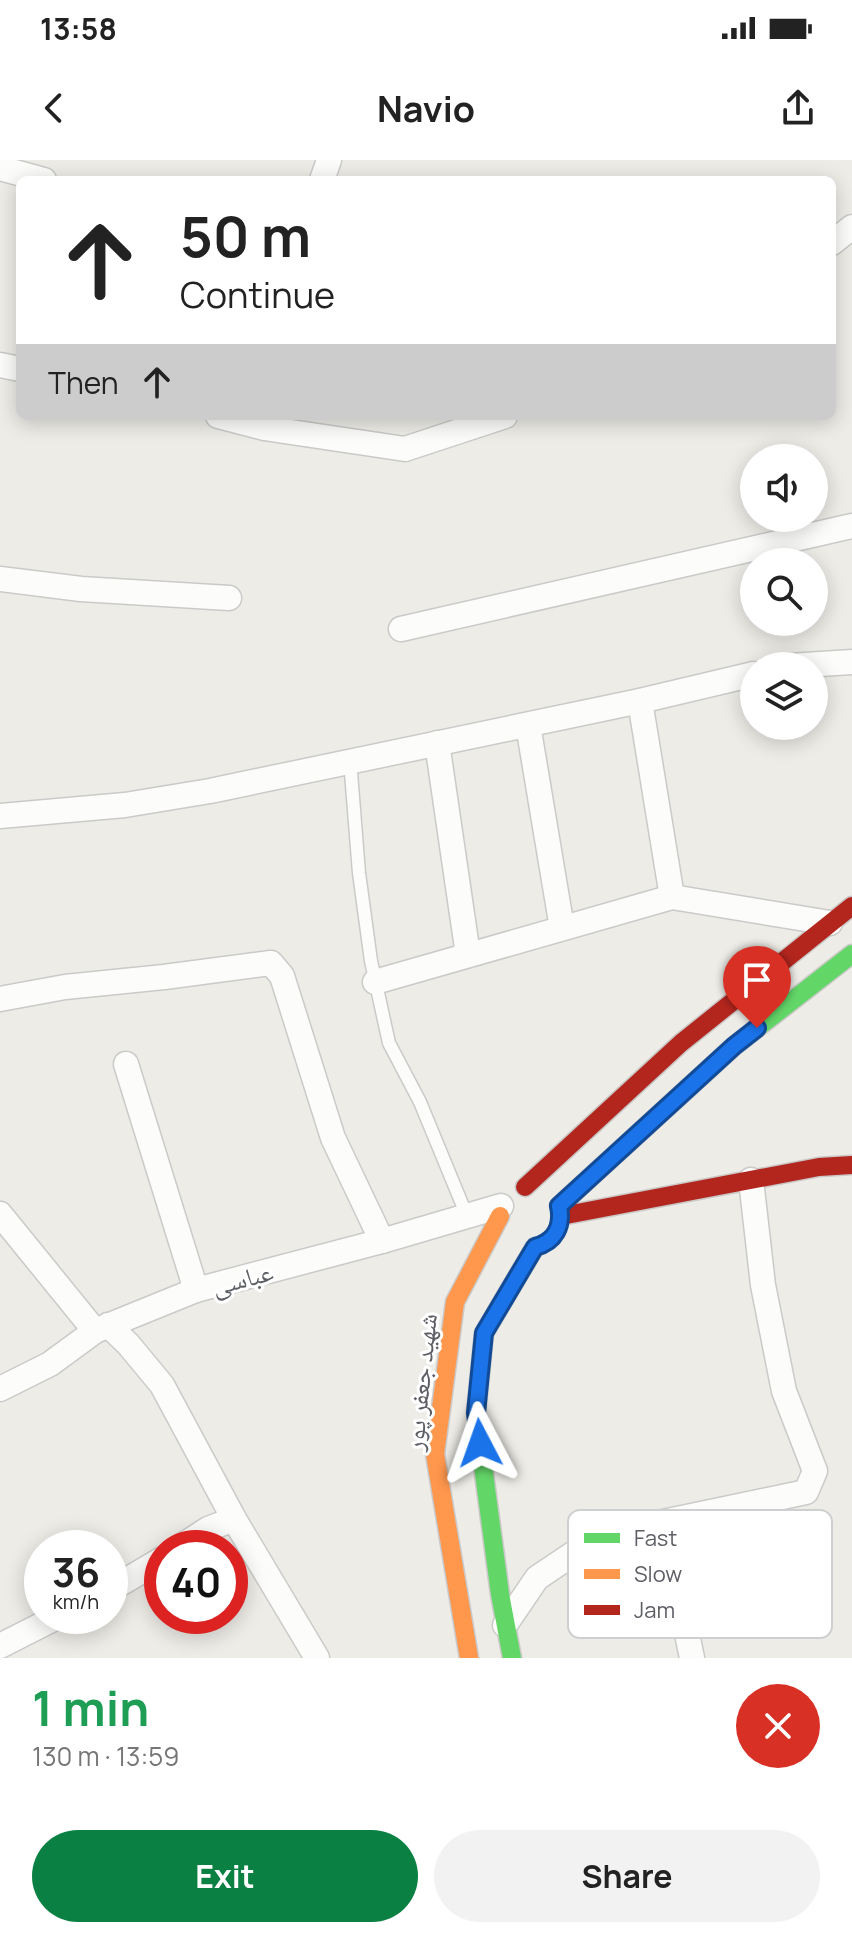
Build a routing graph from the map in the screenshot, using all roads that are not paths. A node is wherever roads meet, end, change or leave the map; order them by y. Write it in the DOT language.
graph roads {
  1 [pos="0,168"];
  2 [pos="29,176"];
  3 [pos="852,227"];
  4 [pos="836,240"];
  5 [pos="233,420"];
  6 [pos="493,420"];
  7 [pos="852,526"];
  8 [pos="0,579"];
  9 [pos="229,598"];
  10 [pos="401,629"];
  11 [pos="852,662"];
  12 [pos="828,664"];
  13 [pos="740,677"];
  14 [pos="640,701"];
  15 [pos="528,725"];
  16 [pos="437,743"];
  17 [pos="350,760"];
  18 [pos="0,816"];
  19 [pos="672,897"];
  20 [pos="852,906"];
  21 [pos="830,923"];
  22 [pos="562,928"];
  23 [pos="852,954"];
  24 [pos="468,955"];
  25 [pos="375,982"];
  26 [pos="0,999"];
  27 [pos="126,1064"];
  28 [pos="852,1165"];
  29 [pos="751,1180"];
  30 [pos="525,1187"];
  31 [pos="501,1211"];
  32 [pos="0,1214"];
  33 [pos="467,1216"];
  34 [pos="552,1229"];
  35 [pos="382,1241"];
  36 [pos="196,1290"];
  37 [pos="101,1328"];
  38 [pos="0,1389"];
  39 [pos="720,1510"];
  40 [pos="234,1519"];
  41 [pos="206,1530"];
  42 [pos="568,1557"];
  43 [pos="505,1625"];
  44 [pos="24,1634"];
  45 [pos="688,1638"];
  46 [pos="0,1646"];
  47 [pos="312,1656"];
  48 [pos="469,1658"];
  49 [pos="512,1658"];
  50 [pos="692,1658"];
  1 -- 2 [label="street"];
  3 -- 4 [label="street"];
  5 -- 6 [label="street"];
  7 -- 10 [label="street"];
  8 -- 9 [label="street"];
  11 -- 12 [label="street"];
  13 -- 14 [label="street"];
  14 -- 15 [label="street"];
  14 -- 19 [label="street"];
  15 -- 16 [label="street"];
  15 -- 22 [label="street"];
  16 -- 17 [label="street"];
  16 -- 24 [label="street"];
  17 -- 18 [label="street"];
  17 -- 25 [label="lane"];
  19 -- 21 [label="street"];
  19 -- 22 [label="street"];
  20 -- 21 [label="street"];
  21 -- 30 [label="street"];
  22 -- 24 [label="street"];
  23 -- 34 [label="street"];
  24 -- 25 [label="street"];
  25 -- 33 [label="lane"];
  26 -- 35 [label="street"];
  27 -- 36 [label="street"];
  28 -- 29 [label="street"];
  29 -- 34 [label="street"];
  29 -- 39 [label="street"];
  30 -- 31 [label="street"];
  30 -- 34 [label="street"];
  31 -- 33 [label="street, عباسی"];
  31 -- 34 [label="street"];
  31 -- 48 [label="street, شهید جعفر پور"];
  32 -- 37 [label="street"];
  33 -- 35 [label="street, عباسی"];
  34 -- 43 [label="street"];
  35 -- 36 [label="street, عباسی"];
  36 -- 37 [label="street, عباسی"];
  37 -- 38 [label="street, عباسی"];
  37 -- 40 [label="street"];
  40 -- 41 [label="street"];
  40 -- 47 [label="street"];
  42 -- 43 [label="street"];
  43 -- 49 [label="street"];
  44 -- 46 [label="street"];
  45 -- 50 [label="street"];
}
